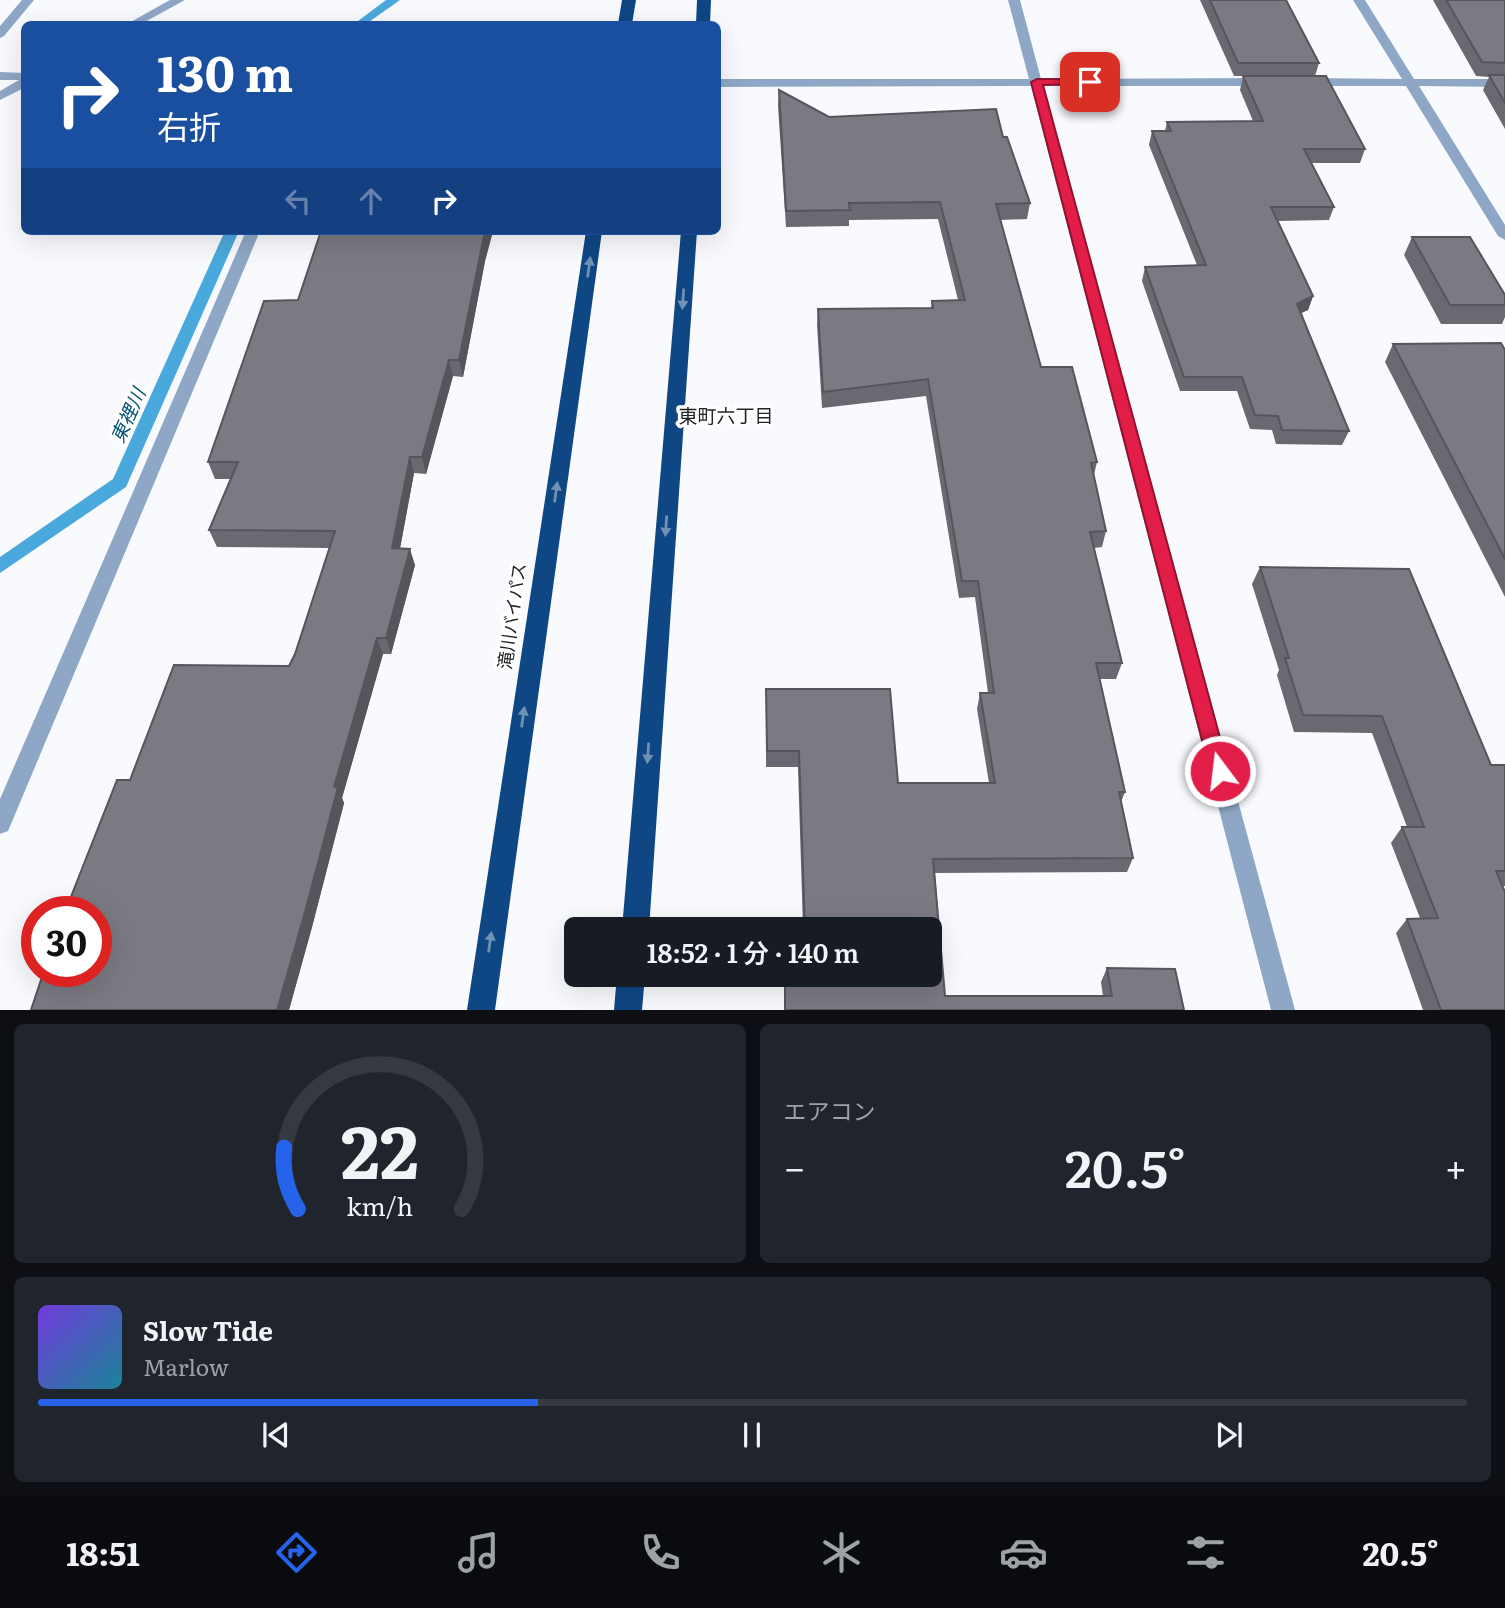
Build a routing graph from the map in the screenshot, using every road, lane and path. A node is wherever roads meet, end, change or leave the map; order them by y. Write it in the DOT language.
graph roads {
  1 [pos="28,0"];
  2 [pos="179,0"];
  3 [pos="629,0"];
  4 [pos="704,0"];
  5 [pos="1014,0"];
  6 [pos="1359,0"];
  7 [pos="139,21"];
  8 [pos="626,21"];
  9 [pos="703,21"];
  10 [pos="0,34"];
  11 [pos="0,76"];
  12 [pos="21,77"];
  13 [pos="1037,82"];
  14 [pos="1273,82"];
  15 [pos="1286,82"];
  16 [pos="1412,82"];
  17 [pos="721,83"];
  18 [pos="1505,83"];
  19 [pos="21,85"];
  20 [pos="0,96"];
  21 [pos="251,235"];
  22 [pos="593,235"];
  23 [pos="689,235"];
  24 [pos="1505,236"];
  25 [pos="0,824"];
  26 [pos="636,917"];
  27 [pos="630,987"];
  28 [pos="481,1010"];
  29 [pos="628,1010"];
  30 [pos="1283,1010"];
  1 -- 10 [label="street"];
  2 -- 7 [label="street"];
  3 -- 8 [label="highway"];
  4 -- 9 [label="highway"];
  5 -- 13 [label="street"];
  6 -- 16 [label="street"];
  11 -- 12 [label="street"];
  13 -- 14 [label="street"];
  13 -- 17 [label="street"];
  13 -- 30 [label="street"];
  15 -- 16 [label="street"];
  16 -- 18 [label="street"];
  16 -- 24 [label="street"];
  19 -- 20 [label="street"];
  21 -- 25 [label="street"];
  28 -- 22 [label="highway, 滝川バイパス, one-way"];
  23 -- 26 [label="highway, one-way"];
  27 -- 29 [label="highway"];
}
